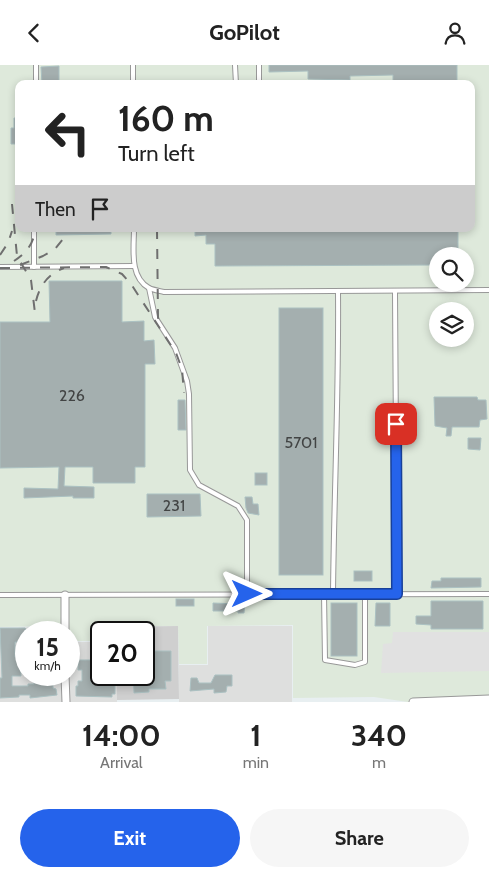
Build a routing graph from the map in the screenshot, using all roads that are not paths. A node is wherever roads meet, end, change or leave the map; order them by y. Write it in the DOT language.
graph roads {
  1 [pos="36,65"];
  2 [pos="133,65"];
  3 [pos="235,65"];
  4 [pos="258,65"];
  5 [pos="36,80"];
  6 [pos="133,80"];
  7 [pos="236,80"];
  8 [pos="259,80"];
  9 [pos="34,232"];
  10 [pos="134,232"];
  11 [pos="134,266"];
  12 [pos="0,267"];
  13 [pos="34,267"];
  14 [pos="149,288"];
  15 [pos="395,291"];
  16 [pos="489,291"];
  17 [pos="338,292"];
  18 [pos="247,594"];
  19 [pos="324,594"];
  20 [pos="333,594"];
  21 [pos="365,594"];
  22 [pos="397,594"];
  23 [pos="489,594"];
  24 [pos="0,595"];
  25 [pos="65,595"];
  26 [pos="65,621"];
  27 [pos="66,686"];
  28 [pos="489,699"];
  29 [pos="66,702"];
  30 [pos="413,702"];
  1 -- 5 [label="lane"];
  2 -- 6 [label="lane"];
  3 -- 7 [label="lane"];
  4 -- 8 [label="lane"];
  9 -- 13 [label="lane"];
  10 -- 11 [label="lane"];
  11 -- 13 [label="lane"];
  11 -- 14 [label="lane"];
  12 -- 13 [label="lane"];
  14 -- 17 [label="lane"];
  14 -- 18 [label="lane"];
  15 -- 16 [label="lane"];
  15 -- 17 [label="lane"];
  15 -- 22 [label="lane"];
  17 -- 20 [label="lane"];
  18 -- 19 [label="lane"];
  18 -- 25 [label="lane"];
  19 -- 20 [label="lane"];
  19 -- 21 [label="lane"];
  20 -- 21 [label="lane"];
  21 -- 22 [label="lane"];
  22 -- 23 [label="lane"];
  24 -- 25 [label="lane"];
  25 -- 26 [label="street"];
  27 -- 29 [label="street"];
  28 -- 30 [label="street"];
}
